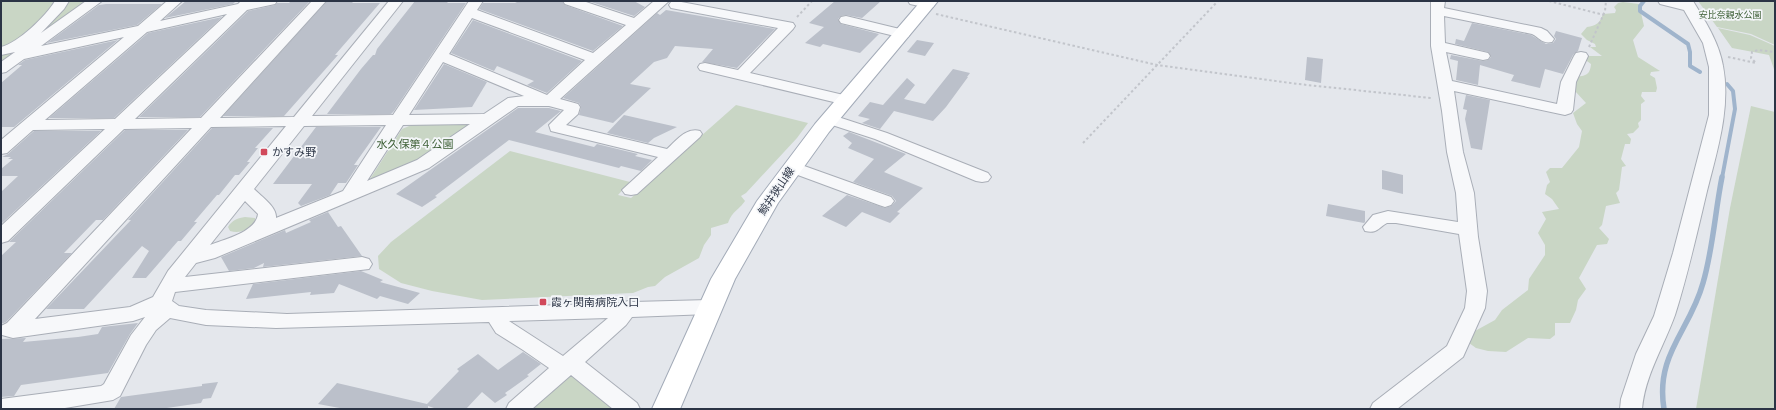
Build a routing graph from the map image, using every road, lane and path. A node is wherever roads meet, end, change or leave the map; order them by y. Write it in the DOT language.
graph roads {
  1 [pos="62,1"];
  2 [pos="95,1"];
  3 [pos="175,1"];
  4 [pos="270,1"];
  5 [pos="318,1"];
  6 [pos="396,1"];
  7 [pos="570,1"];
  8 [pos="662,1"];
  9 [pos="812,1"];
  10 [pos="1218,1"];
  11 [pos="1549,1"];
  12 [pos="1606,1"];
  13 [pos="1665,1"];
  14 [pos="246,4"];
  15 [pos="924,4"];
  16 [pos="1688,4"];
  17 [pos="676,5"];
  18 [pos="472,6"];
  19 [pos="1438,6"];
  20 [pos="1604,15"];
  21 [pos="846,20"];
  22 [pos="635,23"];
  23 [pos="788,26"];
  24 [pos="142,29"];
  25 [pos="903,34"];
  26 [pos="1547,39"];
  27 [pos="1438,46"];
  28 [pos="1775,52"];
  29 [pos="8,53"];
  30 [pos="1713,54"];
  31 [pos="1584,55"];
  32 [pos="440,56"];
  33 [pos="1484,56"];
  34 [pos="594,59"];
  35 [pos="1157,65"];
  36 [pos="705,67"];
  37 [pos="1,69"];
  38 [pos="742,72"];
  39 [pos="1446,92"];
  40 [pos="848,97"];
  41 [pos="549,101"];
  42 [pos="486,119"];
  43 [pos="829,119"];
  44 [pos="398,120"];
  45 [pos="300,122"];
  46 [pos="205,123"];
  47 [pos="120,124"];
  48 [pos="29,125"];
  49 [pos="694,134"];
  50 [pos="1083,143"];
  51 [pos="1,149"];
  52 [pos="669,155"];
  53 [pos="793,167"];
  54 [pos="982,177"];
  55 [pos="245,190"];
  56 [pos="631,190"];
  57 [pos="348,196"];
  58 [pos="885,201"];
  59 [pos="272,218"];
  60 [pos="1372,227"];
  61 [pos="212,230"];
  62 [pos="1468,230"];
  63 [pos="1,237"];
  64 [pos="246,237"];
  65 [pos="190,258"];
  66 [pos="362,264"];
  67 [pos="166,299"];
  68 [pos="709,307"];
  69 [pos="628,308"];
  70 [pos="496,313"];
  71 [pos="7,331"];
  72 [pos="567,365"];
  73 [pos="75,403"];
  74 [pos="1,408"];
  75 [pos="517,409"];
  76 [pos="629,409"];
  77 [pos="666,409"];
  78 [pos="1381,409"];
  79 [pos="1631,409"];
  1 -- 29 [label="street"];
  2 -- 29 [label="street"];
  3 -- 24 [label="street"];
  4 -- 14 [label="street"];
  5 -- 46 [label="street"];
  6 -- 45 [label="street"];
  7 -- 22 [label="street"];
  8 -- 22 [label="street"];
  9 -- 23 [label="path"];
  10 -- 35 [label="path"];
  11 -- 20 [label="path"];
  12 -- 20 [label="path"];
  13 -- 16 [label="street"];
  14 -- 24 [label="street"];
  14 -- 47 [label="street"];
  15 -- 25 [label="main road, 鯨井狭山線"];
  15 -- 35 [label="path"];
  16 -- 30 [label="street"];
  17 -- 23 [label="street"];
  18 -- 32 [label="street"];
  18 -- 34 [label="street"];
  19 -- 26 [label="street"];
  19 -- 27 [label="street"];
  20 -- 31 [label="path"];
  21 -- 25 [label="street"];
  22 -- 34 [label="street"];
  23 -- 38 [label="street"];
  24 -- 29 [label="street"];
  24 -- 48 [label="street"];
  25 -- 40 [label="main road, 鯨井狭山線"];
  27 -- 33 [label="street"];
  27 -- 39 [label="street"];
  28 -- 30 [label="path"];
  29 -- 37 [label="street"];
  30 -- 79 [label="street"];
  31 -- 39 [label="street"];
  32 -- 41 [label="street"];
  32 -- 44 [label="street"];
  34 -- 41 [label="street"];
  35 -- 39 [label="path"];
  35 -- 50 [label="path"];
  36 -- 38 [label="street"];
  38 -- 40 [label="street"];
  39 -- 62 [label="street"];
  40 -- 43 [label="main road, 鯨井狭山線"];
  41 -- 42 [label="street"];
  41 -- 52 [label="street"];
  42 -- 44 [label="street"];
  42 -- 57 [label="street"];
  43 -- 53 [label="main road, 鯨井狭山線"];
  43 -- 54 [label="street"];
  44 -- 45 [label="street"];
  44 -- 57 [label="street"];
  45 -- 46 [label="street"];
  45 -- 55 [label="street"];
  46 -- 47 [label="street"];
  46 -- 71 [label="street"];
  47 -- 48 [label="street"];
  47 -- 63 [label="street"];
  48 -- 51 [label="street"];
  49 -- 52 [label="street"];
  52 -- 56 [label="street"];
  53 -- 58 [label="street"];
  53 -- 68 [label="main road, 鯨井狭山線"];
  55 -- 59 [label="street"];
  55 -- 61 [label="street"];
  57 -- 59 [label="street"];
  59 -- 64 [label="street"];
  60 -- 62 [label="street"];
  61 -- 64 [label="street"];
  61 -- 65 [label="street"];
  62 -- 78 [label="street"];
  64 -- 65 [label="street"];
  65 -- 67 [label="street"];
  66 -- 67 [label="street"];
  67 -- 70 [label="street"];
  67 -- 71 [label="street"];
  67 -- 73 [label="street"];
  68 -- 69 [label="street"];
  68 -- 77 [label="main road, 鯨井狭山線"];
  69 -- 70 [label="street"];
  69 -- 72 [label="street"];
  70 -- 72 [label="street"];
  72 -- 75 [label="street"];
  72 -- 76 [label="street"];
  73 -- 74 [label="street"];
}
